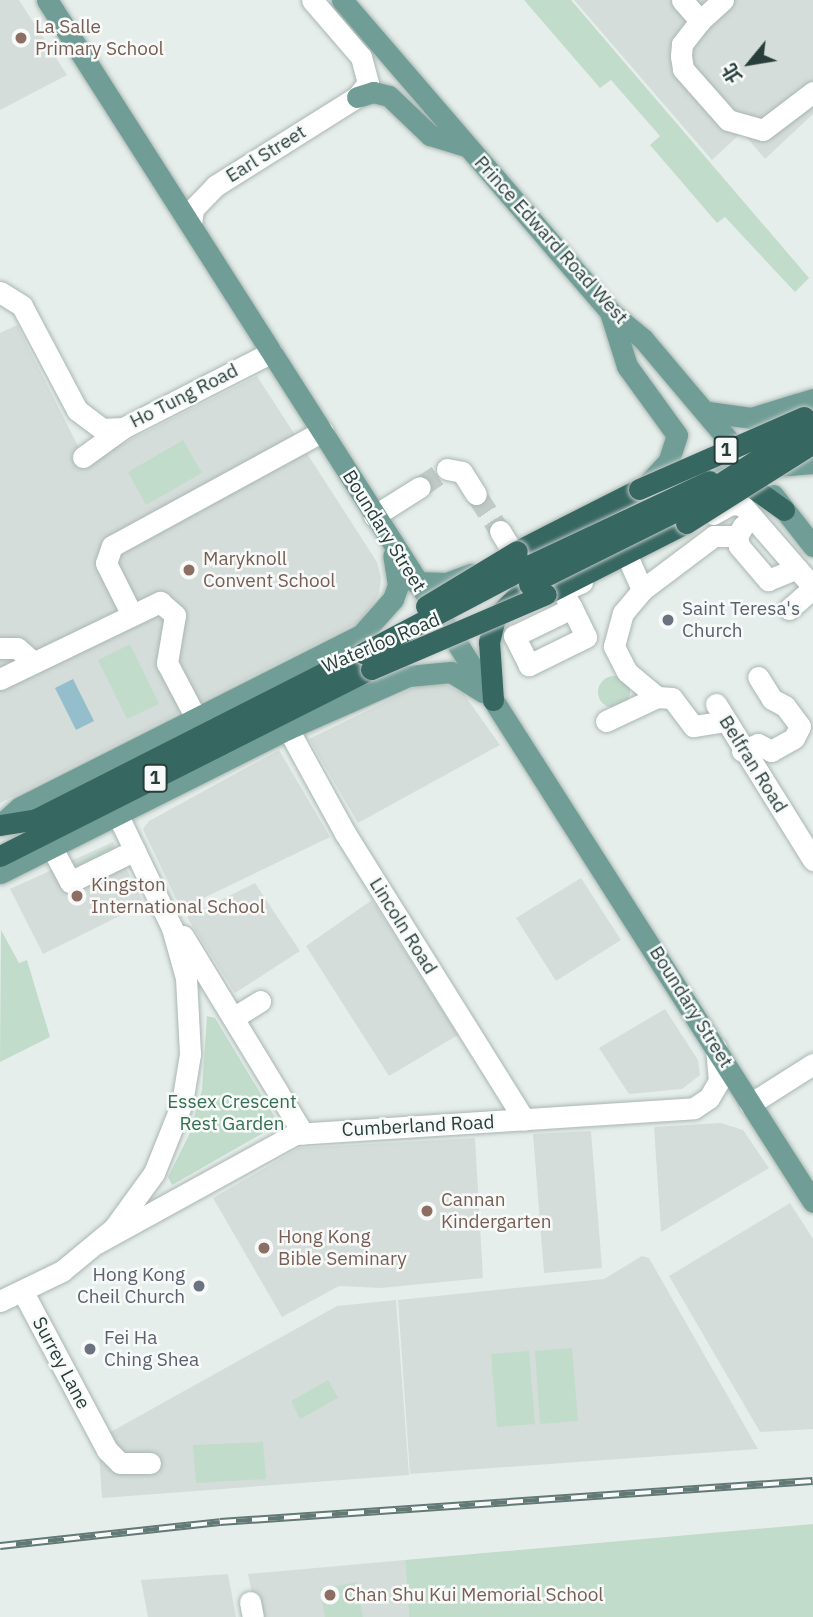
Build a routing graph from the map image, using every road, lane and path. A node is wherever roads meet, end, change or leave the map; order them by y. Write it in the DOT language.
graph roads {
  1 [pos="47,0"];
  2 [pos="312,0"];
  3 [pos="342,0"];
  4 [pos="682,0"];
  5 [pos="723,0"];
  6 [pos="700,20"];
  7 [pos="813,92"];
  8 [pos="357,97"];
  9 [pos="467,146"];
  10 [pos="191,224"];
  11 [pos="0,292"];
  12 [pos="610,312"];
  13 [pos="272,352"];
  14 [pos="813,398"];
  15 [pos="708,412"];
  16 [pos="813,414"];
  17 [pos="813,424"];
  18 [pos="123,428"];
  19 [pos="323,431"];
  20 [pos="813,443"];
  21 [pos="83,457"];
  22 [pos="813,463"];
  23 [pos="751,467"];
  24 [pos="447,470"];
  25 [pos="420,486"];
  26 [pos="477,494"];
  27 [pos="635,495"];
  28 [pos="748,510"];
  29 [pos="785,510"];
  30 [pos="374,516"];
  31 [pos="500,531"];
  32 [pos="737,536"];
  33 [pos="390,542"];
  34 [pos="813,546"];
  35 [pos="514,554"];
  36 [pos="628,558"];
  37 [pos="797,568"];
  38 [pos="415,582"];
  39 [pos="813,588"];
  40 [pos="642,590"];
  41 [pos="567,600"];
  42 [pos="789,610"];
  43 [pos="131,613"];
  44 [pos="362,644"];
  45 [pos="0,648"];
  46 [pos="33,662"];
  47 [pos="758,677"];
  48 [pos="0,679"];
  49 [pos="391,683"];
  50 [pos="657,696"];
  51 [pos="492,700"];
  52 [pos="196,718"];
  53 [pos="606,721"];
  54 [pos="288,729"];
  55 [pos="743,751"];
  56 [pos="118,816"];
  57 [pos="0,825"];
  58 [pos="50,827"];
  59 [pos="135,850"];
  60 [pos="0,856"];
  61 [pos="813,860"];
  62 [pos="0,873"];
  63 [pos="162,905"];
  64 [pos="217,991"];
  65 [pos="260,1001"];
  66 [pos="190,1003"];
  67 [pos="233,1018"];
  68 [pos="716,1046"];
  69 [pos="813,1064"];
  70 [pos="750,1104"];
  71 [pos="524,1120"];
  72 [pos="303,1133"];
  73 [pos="154,1173"];
  74 [pos="182,1198"];
  75 [pos="813,1202"];
  76 [pos="97,1243"];
  77 [pos="23,1292"];
  78 [pos="0,1301"];
  79 [pos="150,1462"];
  1 -- 10 [label="main road, Boundary Street"];
  2 -- 8 [label="street"];
  3 -- 9 [label="main road, Prince Edward Road West"];
  4 -- 6 [label="street"];
  5 -- 6 [label="street"];
  6 -- 7 [label="street"];
  8 -- 9 [label="main road"];
  8 -- 10 [label="street, Earl Street"];
  9 -- 12 [label="main road, Prince Edward Road West"];
  10 -- 13 [label="main road, Boundary Street"];
  11 -- 18 [label="street, Ho Tung Road"];
  12 -- 15 [label="main road, Prince Edward Road West"];
  12 -- 27 [label="main road"];
  13 -- 18 [label="street, Ho Tung Road"];
  13 -- 19 [label="main road, Boundary Street"];
  14 -- 15 [label="main road"];
  15 -- 23 [label="main road, Prince Edward Road West"];
  16 -- 44 [label="highway, Waterloo Road / 1, bridge"];
  17 -- 51 [label="highway, bridge"];
  18 -- 21 [label="street"];
  19 -- 30 [label="main road, Boundary Street"];
  19 -- 43 [label="street"];
  20 -- 58 [label="highway, Waterloo Road / 1, bridge"];
  22 -- 23 [label="main road, Waterloo Road"];
  23 -- 27 [label="main road, Waterloo Road"];
  23 -- 29 [label="main road, Prince Edward Road West"];
  24 -- 26 [label="street"];
  25 -- 30 [label="street"];
  27 -- 35 [label="main road, Waterloo Road"];
  28 -- 32 [label="street"];
  28 -- 36 [label="street"];
  28 -- 37 [label="street"];
  29 -- 34 [label="main road, Prince Edward Road West"];
  29 -- 44 [label="highway, bridge"];
  30 -- 33 [label="main road, Boundary Street"];
  31 -- 35 [label="street"];
  32 -- 37 [label="street"];
  32 -- 40 [label="street"];
  33 -- 38 [label="main road, Boundary Street"];
  33 -- 44 [label="main road, Waterloo Road"];
  35 -- 38 [label="main road, Waterloo Road"];
  36 -- 40 [label="street"];
  36 -- 41 [label="street"];
  37 -- 39 [label="street"];
  38 -- 51 [label="main road, Boundary Street"];
  39 -- 42 [label="street"];
  40 -- 50 [label="street"];
  43 -- 46 [label="street"];
  43 -- 52 [label="street"];
  44 -- 49 [label="main road"];
  44 -- 52 [label="main road, Waterloo Road"];
  44 -- 58 [label="highway, Waterloo Road / 1"];
  45 -- 46 [label="street"];
  46 -- 48 [label="street"];
  47 -- 55 [label="street"];
  49 -- 51 [label="main road, Waterloo Road"];
  49 -- 54 [label="main road, Waterloo Road"];
  50 -- 53 [label="street"];
  50 -- 55 [label="street, Belfran Road"];
  51 -- 68 [label="main road, Boundary Street"];
  52 -- 57 [label="main road, Waterloo Road"];
  54 -- 56 [label="main road, Waterloo Road"];
  54 -- 71 [label="street, Lincoln Road"];
  55 -- 61 [label="street, Belfran Road"];
  56 -- 58 [label="main road, Waterloo Road"];
  56 -- 59 [label="street"];
  57 -- 58 [label="highway, Waterloo Road / 1"];
  58 -- 59 [label="street"];
  58 -- 60 [label="highway, Waterloo Road / 1"];
  58 -- 62 [label="main road, Waterloo Road"];
  59 -- 63 [label="street"];
  63 -- 64 [label="street"];
  63 -- 66 [label="street"];
  64 -- 66 [label="street"];
  64 -- 67 [label="street"];
  65 -- 67 [label="street"];
  66 -- 73 [label="street"];
  67 -- 72 [label="street"];
  68 -- 70 [label="main road, Boundary Street"];
  68 -- 71 [label="street, Cumberland Road"];
  69 -- 70 [label="street"];
  70 -- 75 [label="main road, Boundary Street"];
  71 -- 72 [label="street, Cumberland Road"];
  72 -- 74 [label="street, Cumberland Road"];
  73 -- 74 [label="street"];
  73 -- 76 [label="street"];
  74 -- 76 [label="street, Cumberland Road"];
  76 -- 77 [label="street"];
  77 -- 78 [label="street"];
  77 -- 79 [label="street, Surrey Lane"];
}
